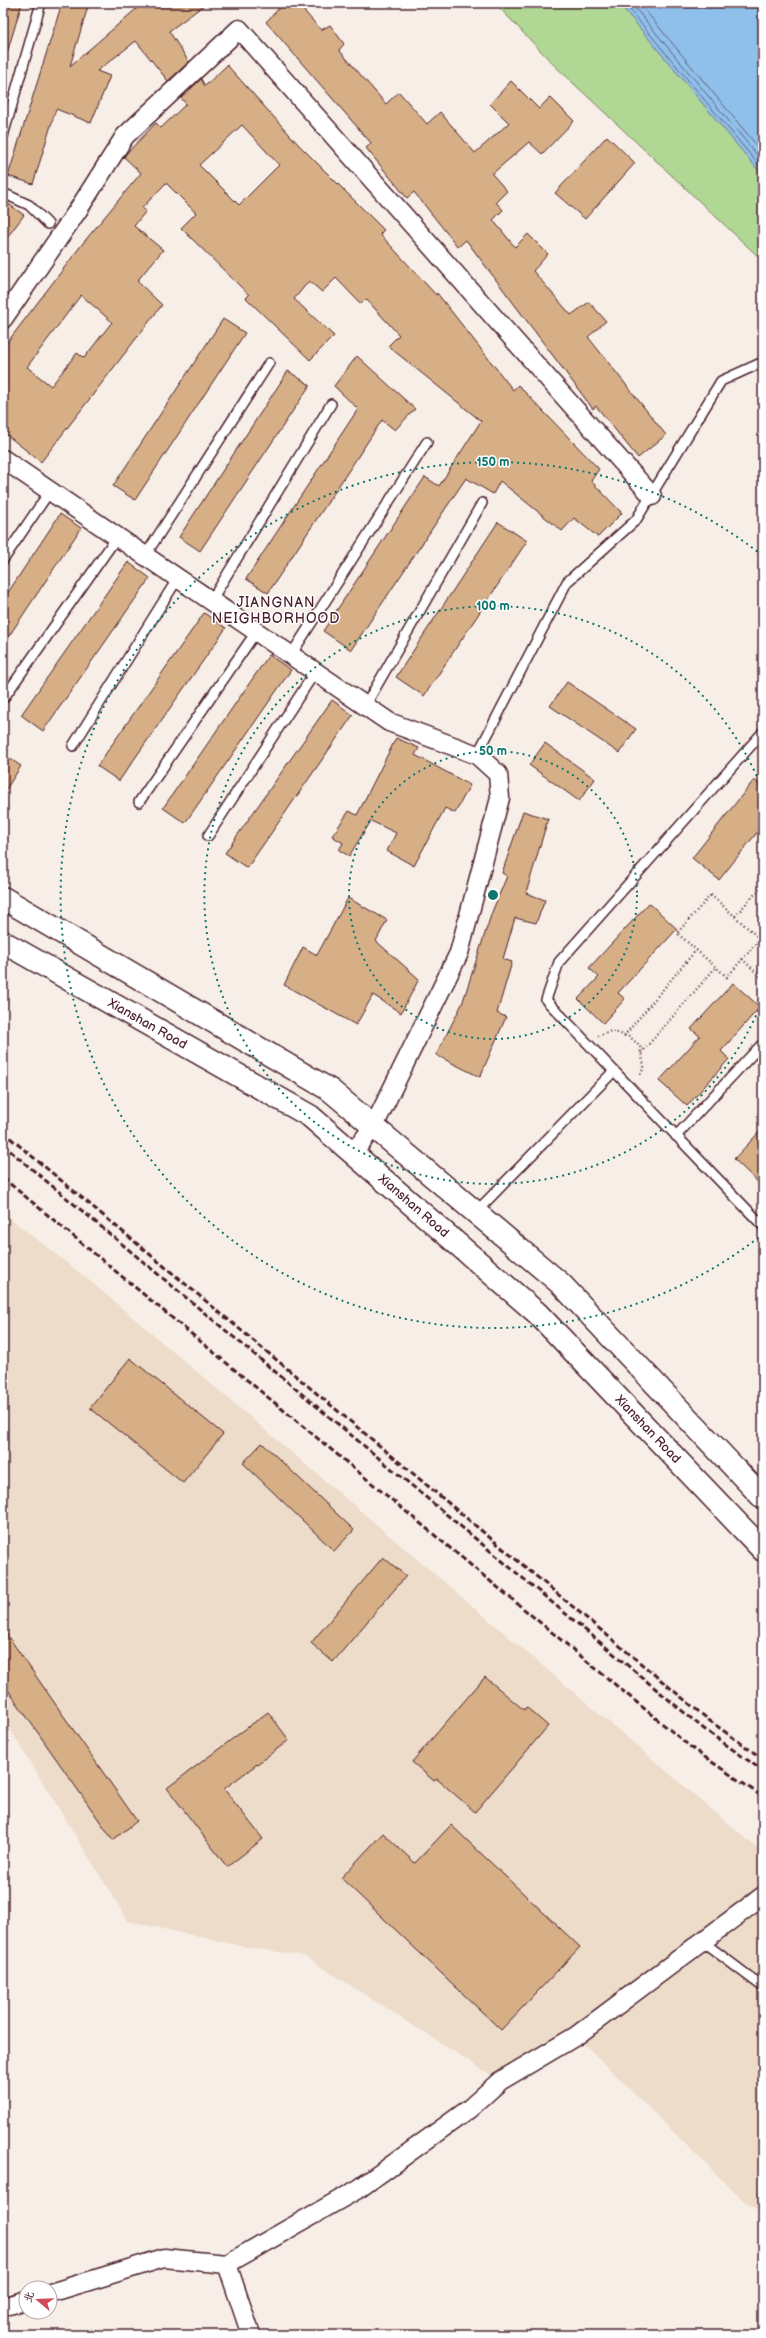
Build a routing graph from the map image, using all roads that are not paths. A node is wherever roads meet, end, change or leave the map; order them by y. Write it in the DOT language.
graph roads {
  1 [pos="41,3"];
  2 [pos="3,136"];
  3 [pos="3,194"];
  4 [pos="48,224"];
  5 [pos="3,319"];
  6 [pos="763,362"];
  7 [pos="269,363"];
  8 [pos="331,404"];
  9 [pos="427,442"];
  10 [pos="3,460"];
  11 [pos="50,491"];
  12 [pos="652,496"];
  13 [pos="482,503"];
  14 [pos="117,537"];
  15 [pos="145,556"];
  16 [pos="3,560"];
  17 [pos="178,578"];
  18 [pos="211,601"];
  19 [pos="256,632"];
  20 [pos="291,655"];
  21 [pos="315,672"];
  22 [pos="3,699"];
  23 [pos="365,706"];
  24 [pos="763,732"];
  25 [pos="73,746"];
  26 [pos="476,755"];
  27 [pos="139,802"];
  28 [pos="208,836"];
  29 [pos="3,898"];
  30 [pos="3,942"];
  31 [pos="763,1043"];
  32 [pos="613,1072"];
  33 [pos="374,1126"];
  34 [pos="676,1136"];
  35 [pos="353,1153"];
  36 [pos="476,1212"];
  37 [pos="763,1226"];
  38 [pos="763,1498"];
  39 [pos="763,1550"];
  40 [pos="763,1896"];
  41 [pos="702,1941"];
  42 [pos="763,1987"];
  43 [pos="227,2264"];
  44 [pos="58,2291"];
  45 [pos="18,2302"];
  46 [pos="3,2307"];
  47 [pos="251,2335"];
  1 -- 2 [label="lane"];
  3 -- 4 [label="lane"];
  5 -- 12 [label="street"];
  6 -- 12 [label="lane"];
  7 -- 15 [label="lane"];
  8 -- 18 [label="lane"];
  9 -- 20 [label="lane"];
  10 -- 11 [label="street"];
  11 -- 14 [label="street"];
  11 -- 16 [label="lane"];
  12 -- 26 [label="lane"];
  13 -- 23 [label="lane"];
  14 -- 15 [label="street"];
  14 -- 22 [label="lane"];
  15 -- 17 [label="street"];
  17 -- 18 [label="street"];
  17 -- 25 [label="lane"];
  18 -- 19 [label="street"];
  19 -- 20 [label="street"];
  19 -- 27 [label="lane"];
  20 -- 21 [label="street"];
  21 -- 23 [label="street"];
  21 -- 28 [label="lane"];
  23 -- 26 [label="street"];
  24 -- 32 [label="lane"];
  26 -- 33 [label="street"];
  29 -- 33 [label="highway"];
  30 -- 35 [label="highway, Xianshan Road"];
  31 -- 34 [label="lane"];
  32 -- 34 [label="lane"];
  32 -- 36 [label="lane"];
  33 -- 35 [label="street"];
  33 -- 36 [label="highway"];
  34 -- 37 [label="lane"];
  35 -- 39 [label="highway, Xianshan Road"];
  36 -- 38 [label="highway"];
  40 -- 41 [label="street"];
  41 -- 42 [label="lane"];
  41 -- 43 [label="street"];
  43 -- 44 [label="street"];
  43 -- 47 [label="street"];
  45 -- 46 [label="street"];
}
